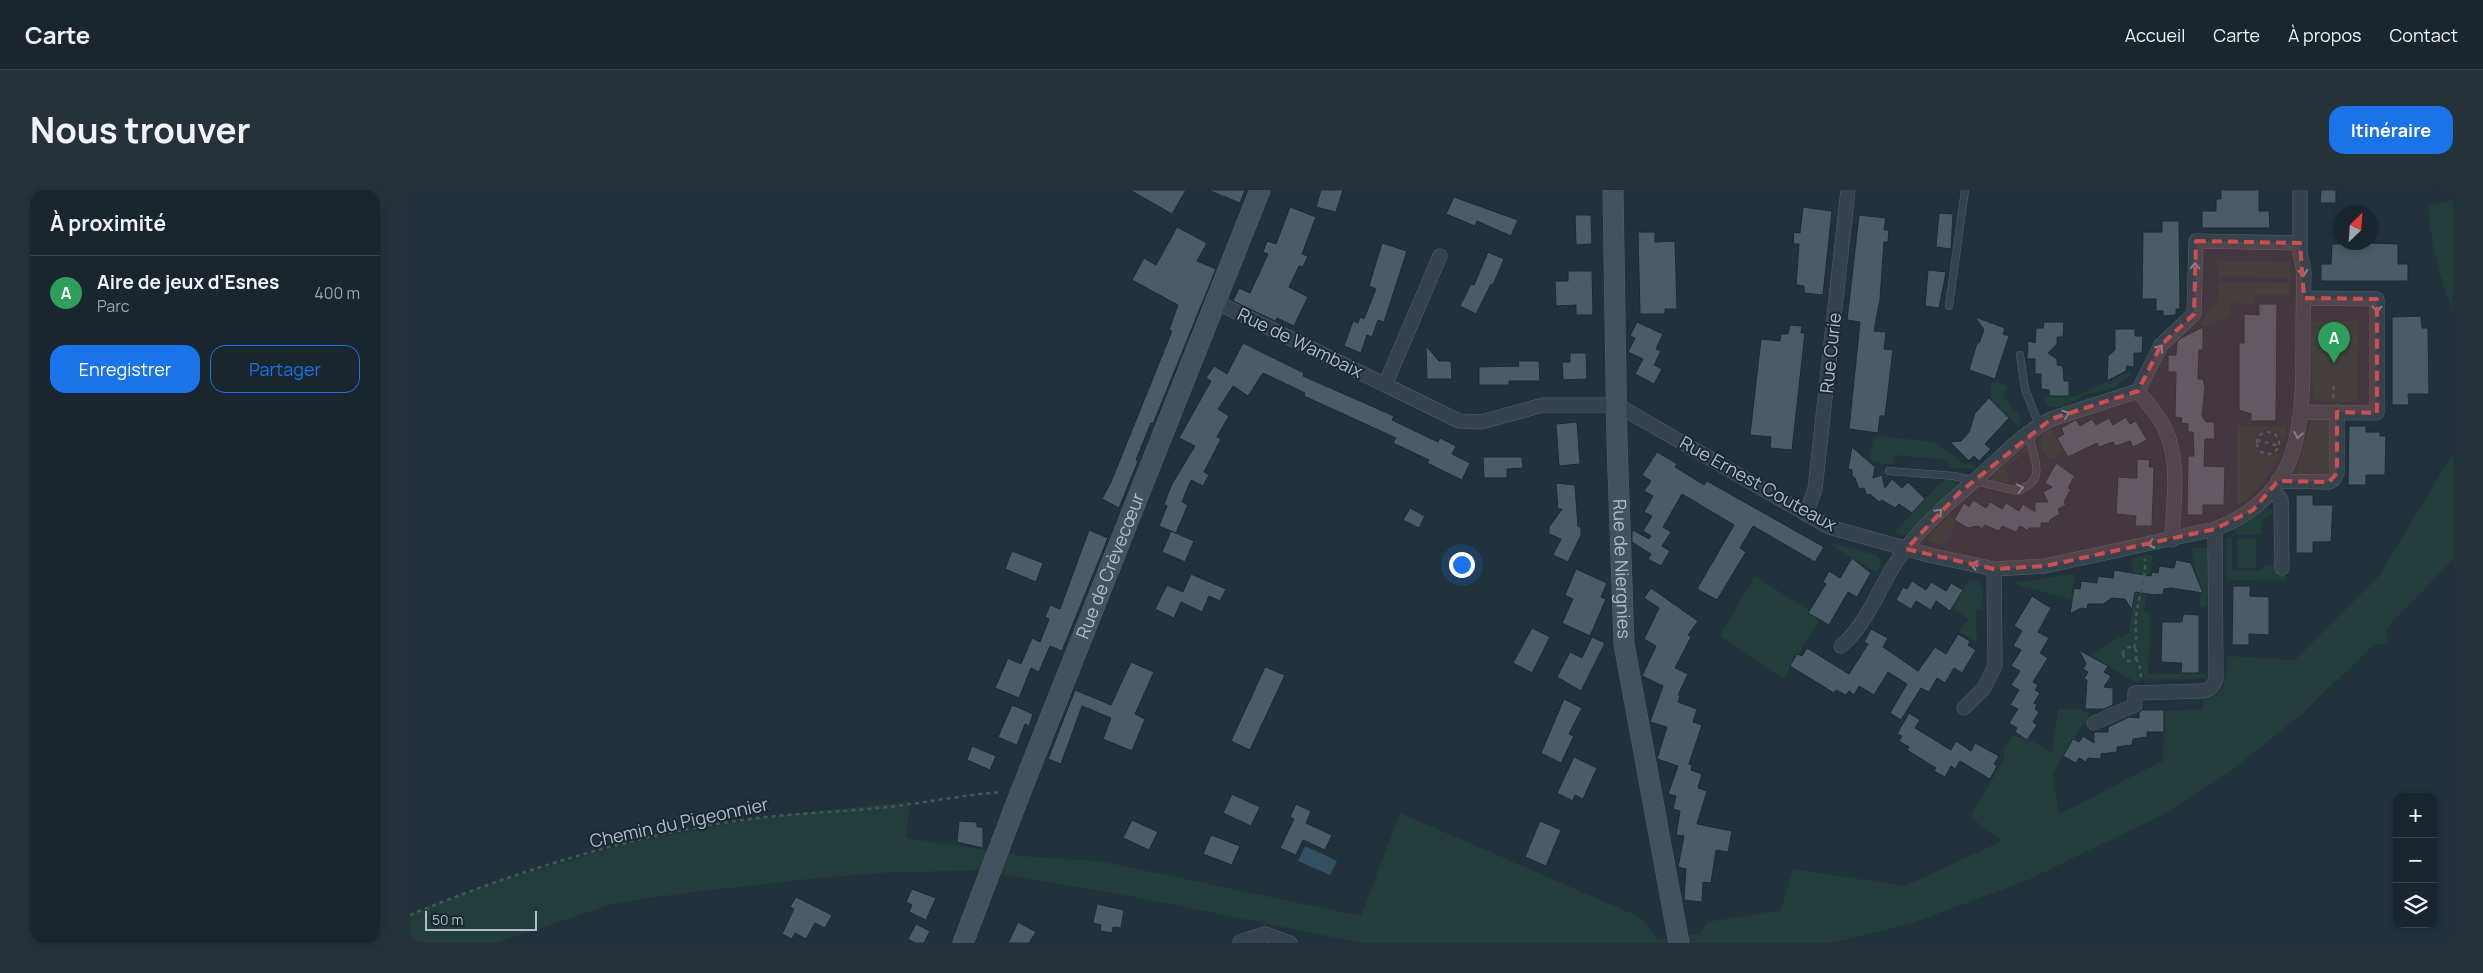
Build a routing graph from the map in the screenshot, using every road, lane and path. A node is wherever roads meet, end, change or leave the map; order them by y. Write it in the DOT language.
graph roads {
  1 [pos="1260,190"];
  2 [pos="1613,190"];
  3 [pos="1848,190"];
  4 [pos="1965,190"];
  5 [pos="2300,190"];
  6 [pos="2300,243"];
  7 [pos="1440,256"];
  8 [pos="2304,298"];
  9 [pos="1216,302"];
  10 [pos="1949,306"];
  11 [pos="2020,355"];
  12 [pos="1385,385"];
  13 [pos="2138,391"];
  14 [pos="1617,406"];
  15 [pos="2302,412"];
  16 [pos="2337,412"];
  17 [pos="2035,428"];
  18 [pos="2257,440"];
  19 [pos="2279,446"];
  20 [pos="1889,471"];
  21 [pos="1973,482"];
  22 [pos="2276,486"];
  23 [pos="1806,514"];
  24 [pos="2215,529"];
  25 [pos="2172,540"];
  26 [pos="2157,543"];
  27 [pos="1906,549"];
  28 [pos="2282,568"];
  29 [pos="1994,569"];
  30 [pos="1841,646"];
  31 [pos="2134,648"];
  32 [pos="2136,658"];
  33 [pos="2142,692"];
  34 [pos="1964,708"];
  35 [pos="2094,723"];
  36 [pos="1021,791"];
  37 [pos="410,915"];
  38 [pos="1240,942"];
  39 [pos="964,943"];
  40 [pos="1290,943"];
  41 [pos="1679,943"];
  1 -- 9 [label="street, Rue de Crèvecœur"];
  2 -- 14 [label="street, Rue de Niergnies"];
  3 -- 23 [label="street, Rue Curie"];
  4 -- 10 [label="lane"];
  5 -- 6 [label="street, Rue Ernest Couteaux"];
  6 -- 8 [label="street, Rue Ernest Couteaux, one-way"];
  13 -- 6 [label="street, one-way"];
  7 -- 12 [label="street, Rue de Wambaix"];
  8 -- 15 [label="street, Rue Ernest Couteaux"];
  8 -- 16 [label="street, one-way"];
  9 -- 12 [label="street, Rue de Wambaix"];
  9 -- 36 [label="street, Rue de Crèvecœur"];
  11 -- 17 [label="lane"];
  12 -- 14 [label="street, Rue de Wambaix"];
  17 -- 13 [label="street, one-way"];
  13 -- 25 [label="street"];
  14 -- 23 [label="street, Rue Ernest Couteaux"];
  14 -- 41 [label="street, Rue de Niergnies"];
  15 -- 16 [label="street"];
  15 -- 22 [label="street, Rue Ernest Couteaux, one-way"];
  16 -- 22 [label="street"];
  17 -- 21 [label="street"];
  21 -- 17 [label="lane, one-way"];
  18 -- 19 [label="path"];
  18 -- 19 [label="path"];
  18 -- 19 [label="path"];
  20 -- 21 [label="lane"];
  27 -- 21 [label="street, one-way"];
  22 -- 24 [label="street, Rue Ernest Couteaux"];
  22 -- 28 [label="street"];
  23 -- 27 [label="street, Rue Ernest Couteaux"];
  24 -- 25 [label="street, Rue Ernest Couteaux"];
  24 -- 33 [label="street"];
  25 -- 26 [label="street, Rue Ernest Couteaux"];
  26 -- 29 [label="street, Rue Ernest Couteaux, one-way"];
  26 -- 31 [label="path"];
  29 -- 27 [label="street, Rue Ernest Couteaux, one-way"];
  27 -- 30 [label="street"];
  29 -- 34 [label="street"];
  31 -- 32 [label="path"];
  31 -- 32 [label="path"];
  32 -- 33 [label="path"];
  33 -- 35 [label="street"];
  36 -- 37 [label="path, Chemin du Pigeonnier"];
  36 -- 39 [label="street, Rue de Crèvecœur"];
  38 -- 40 [label="street"];
}
